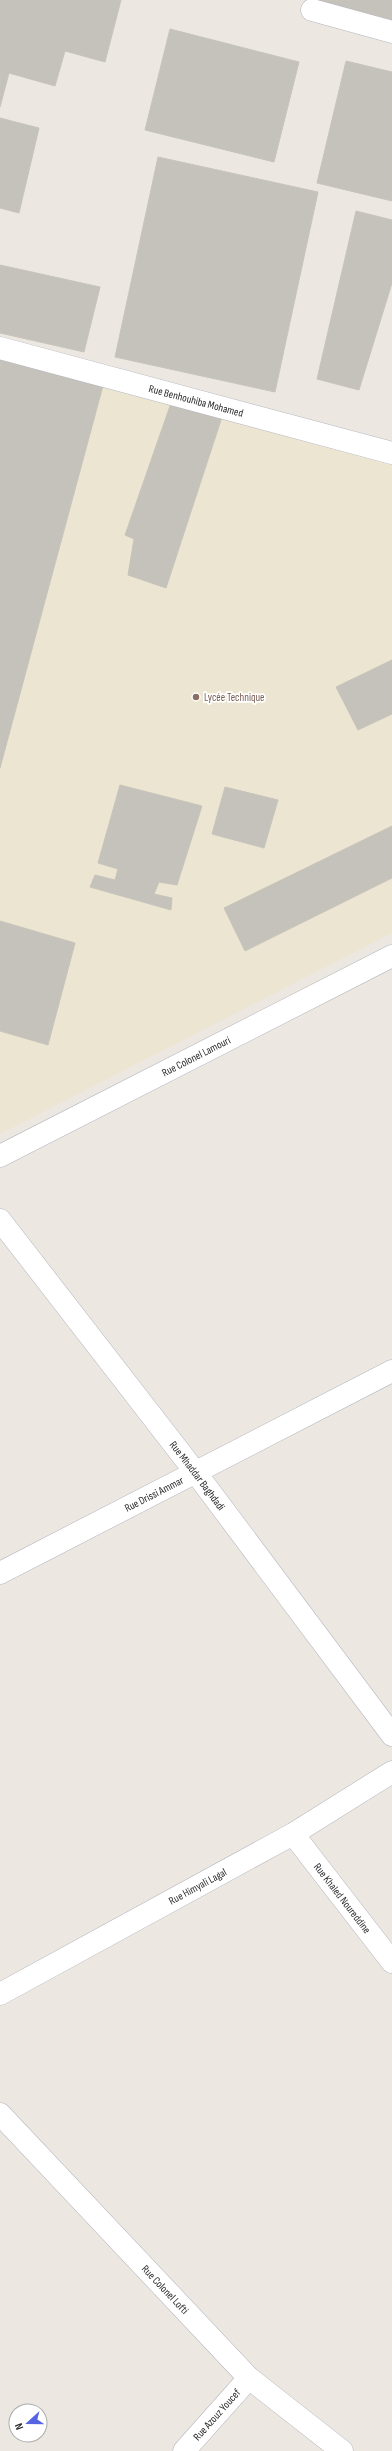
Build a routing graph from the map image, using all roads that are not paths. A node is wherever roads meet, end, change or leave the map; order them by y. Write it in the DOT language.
graph roads {
  1 [pos="312,10"];
  2 [pos="392,32"];
  3 [pos="0,348"];
  4 [pos="392,453"];
  5 [pos="392,956"];
  6 [pos="0,1156"];
  7 [pos="0,1220"];
  8 [pos="392,1370"];
  9 [pos="196,1473"];
  10 [pos="0,1573"];
  11 [pos="392,1735"];
  12 [pos="392,1772"];
  13 [pos="293,1834"];
  14 [pos="392,1962"];
  15 [pos="0,1994"];
  16 [pos="0,2114"];
  17 [pos="249,2378"];
  18 [pos="184,2451"];
  19 [pos="342,2451"];
  1 -- 2 [label="street"];
  3 -- 4 [label="street, Rue Benhouhiba Mohamed"];
  5 -- 6 [label="street, Rue Colonel Lamouri"];
  7 -- 9 [label="street, Rue Mhaddar Baghdadi"];
  8 -- 9 [label="street, Rue Drissi Ammar"];
  9 -- 10 [label="street, Rue Drissi Ammar"];
  9 -- 11 [label="street, Rue Mhaddar Baghdadi"];
  12 -- 13 [label="street, Rue Himyali Lagal"];
  13 -- 14 [label="street, Rue Khaled Noureddine"];
  13 -- 15 [label="street, Rue Himyali Lagal"];
  16 -- 17 [label="street, Rue Colonel Lofti"];
  17 -- 18 [label="street, Rue Azouz Youcef"];
  17 -- 19 [label="street, Rue Colonel Lofti"];
}
